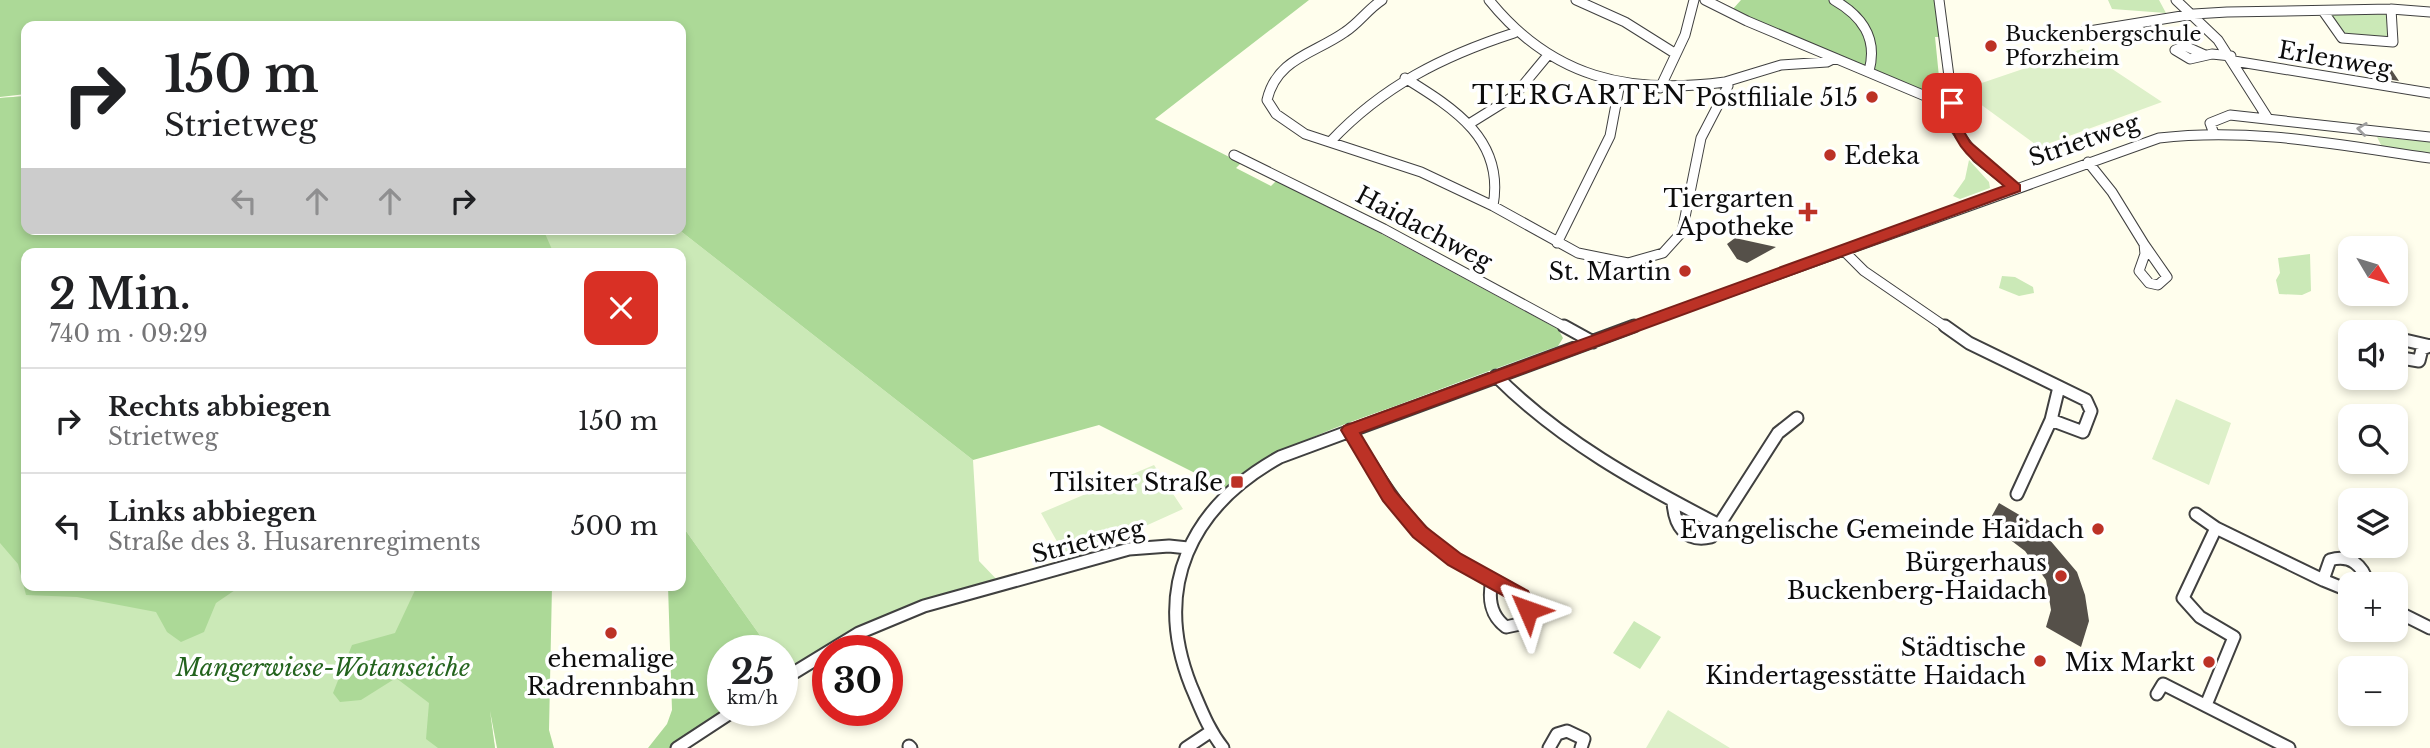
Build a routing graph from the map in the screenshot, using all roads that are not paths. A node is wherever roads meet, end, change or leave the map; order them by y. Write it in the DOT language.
graph roads {
  1 [pos="1382,0"];
  2 [pos="1489,0"];
  3 [pos="1576,0"];
  4 [pos="1694,0"];
  5 [pos="1705,0"];
  6 [pos="1834,0"];
  7 [pos="1940,0"];
  8 [pos="2176,0"];
  9 [pos="2254,0"];
  10 [pos="2392,9"];
  11 [pos="2264,11"];
  12 [pos="2323,11"];
  13 [pos="2430,12"];
  14 [pos="2194,14"];
  15 [pos="2083,32"];
  16 [pos="1514,33"];
  17 [pos="1676,54"];
  18 [pos="1549,55"];
  19 [pos="2205,55"];
  20 [pos="1835,58"];
  21 [pos="2233,59"];
  22 [pos="1869,71"];
  23 [pos="1405,78"];
  24 [pos="1725,82"];
  25 [pos="1620,83"];
  26 [pos="1660,88"];
  27 [pos="2430,93"];
  28 [pos="1952,103"];
  29 [pos="2267,117"];
  30 [pos="1469,124"];
  31 [pos="2213,131"];
  32 [pos="2430,137"];
  33 [pos="1331,141"];
  34 [pos="1234,155"];
  35 [pos="2430,158"];
  36 [pos="2088,162"];
  37 [pos="2015,188"];
  38 [pos="1493,206"];
  39 [pos="1557,243"];
  40 [pos="2144,244"];
  41 [pos="1843,250"];
  42 [pos="2408,341"];
  43 [pos="1594,342"];
  44 [pos="2408,359"];
  45 [pos="1496,376"];
  46 [pos="2059,387"];
  47 [pos="1797,418"];
  48 [pos="2051,420"];
  49 [pos="1350,430"];
  50 [pos="2017,494"];
  51 [pos="1673,501"];
  52 [pos="2196,514"];
  53 [pos="1718,525"];
  54 [pos="2216,528"];
  55 [pos="1188,548"];
  56 [pos="2363,572"];
  57 [pos="2323,580"];
  58 [pos="1492,581"];
  59 [pos="2338,586"];
  60 [pos="2408,617"];
  61 [pos="2430,628"];
  62 [pos="798,670"];
  63 [pos="2157,694"];
  64 [pos="2206,705"];
  65 [pos="711,726"];
  66 [pos="1210,732"];
  67 [pos="677,748"];
  68 [pos="1186,748"];
  69 [pos="1223,748"];
  70 [pos="1549,748"];
  71 [pos="1581,748"];
  72 [pos="2289,748"];
  1 -- 33 [label="street"];
  2 -- 16 [label="street"];
  3 -- 17 [label="street"];
  4 -- 17 [label="street"];
  5 -- 20 [label="street"];
  6 -- 22 [label="street"];
  7 -- 28 [label="street"];
  8 -- 14 [label="street"];
  9 -- 11 [label="street"];
  10 -- 12 [label="street"];
  10 -- 12 [label="street"];
  10 -- 13 [label="street"];
  11 -- 12 [label="street"];
  11 -- 14 [label="street"];
  14 -- 15 [label="street"];
  14 -- 21 [label="street"];
  16 -- 18 [label="street"];
  16 -- 23 [label="street"];
  17 -- 26 [label="street"];
  18 -- 25 [label="street"];
  18 -- 30 [label="street"];
  19 -- 21 [label="street, Erlenweg"];
  20 -- 22 [label="street"];
  20 -- 24 [label="street"];
  21 -- 27 [label="street, Erlenweg"];
  21 -- 29 [label="street"];
  22 -- 28 [label="street"];
  23 -- 30 [label="street"];
  23 -- 33 [label="street"];
  24 -- 26 [label="street"];
  24 -- 39 [label="street"];
  25 -- 26 [label="street"];
  25 -- 39 [label="street"];
  28 -- 37 [label="street"];
  29 -- 31 [label="street, Strietweg"];
  32 -- 29 [label="street, Strietweg, one-way"];
  30 -- 38 [label="street"];
  31 -- 35 [label="street, Strietweg"];
  31 -- 36 [label="street, Strietweg"];
  33 -- 38 [label="street"];
  34 -- 43 [label="street, Haidachweg"];
  36 -- 37 [label="street, Strietweg"];
  36 -- 40 [label="street"];
  37 -- 41 [label="street, Strietweg"];
  38 -- 39 [label="street"];
  41 -- 43 [label="street, Strietweg"];
  41 -- 46 [label="street"];
  42 -- 44 [label="street"];
  43 -- 45 [label="street, Strietweg"];
  45 -- 49 [label="street, Strietweg"];
  45 -- 51 [label="street"];
  46 -- 48 [label="street"];
  46 -- 48 [label="street"];
  47 -- 53 [label="street"];
  48 -- 50 [label="street"];
  49 -- 55 [label="street, Strietweg"];
  49 -- 58 [label="street"];
  51 -- 53 [label="street"];
  51 -- 53 [label="street"];
  52 -- 54 [label="street"];
  54 -- 57 [label="street"];
  54 -- 64 [label="street"];
  55 -- 62 [label="street, Strietweg"];
  55 -- 66 [label="street"];
  56 -- 57 [label="street"];
  57 -- 59 [label="street"];
  60 -- 61 [label="street"];
  63 -- 64 [label="street"];
  64 -- 72 [label="street"];
  65 -- 67 [label="street"];
  66 -- 68 [label="street"];
  66 -- 69 [label="street"];
  70 -- 71 [label="street"];
}
